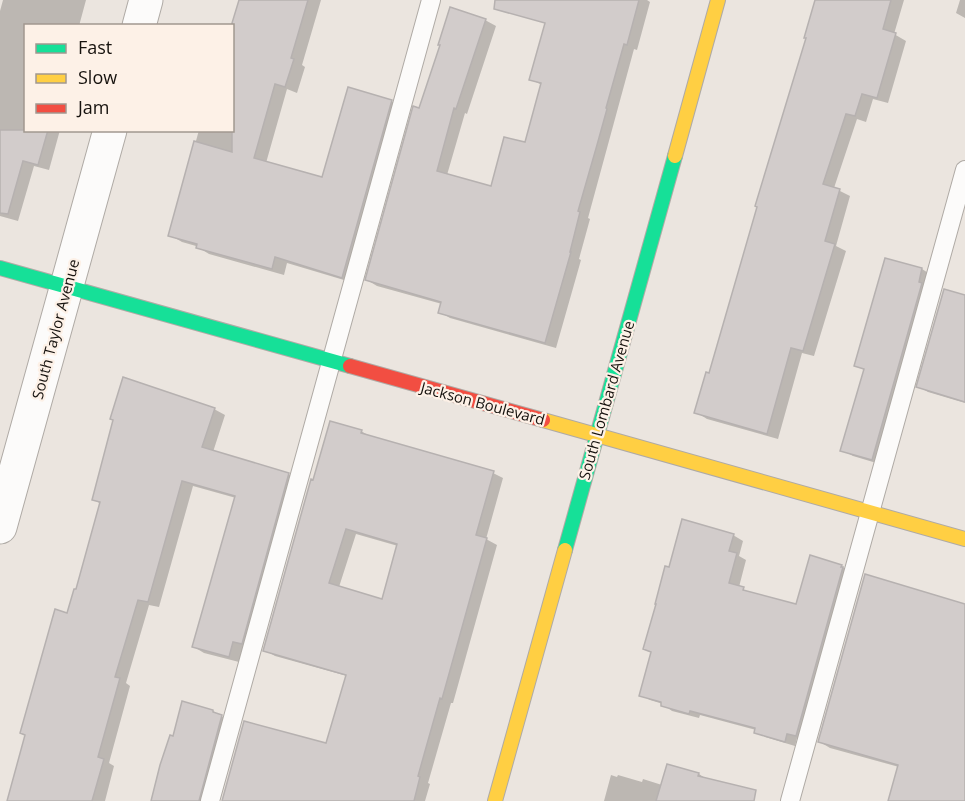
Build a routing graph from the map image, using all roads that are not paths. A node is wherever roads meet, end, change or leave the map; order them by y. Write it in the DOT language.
graph roads {
  1 [pos="146,0"];
  2 [pos="431,0"];
  3 [pos="718,0"];
  4 [pos="140,24"];
  5 [pos="109,132"];
  6 [pos="965,170"];
  7 [pos="0,268"];
  8 [pos="66,287"];
  9 [pos="332,361"];
  10 [pos="597,435"];
  11 [pos="870,512"];
  12 [pos="0,527"];
  13 [pos="965,539"];
  14 [pos="210,801"];
  15 [pos="495,801"];
  16 [pos="790,801"];
  1 -- 4 [label="street"];
  2 -- 9 [label="lane"];
  3 -- 10 [label="street, South Lombard Avenue"];
  5 -- 8 [label="street, South Taylor Avenue"];
  6 -- 11 [label="lane"];
  7 -- 8 [label="street, Jackson Boulevard"];
  8 -- 9 [label="street, Jackson Boulevard"];
  8 -- 12 [label="street, South Taylor Avenue"];
  9 -- 10 [label="street, Jackson Boulevard"];
  9 -- 14 [label="lane"];
  10 -- 11 [label="street, Jackson Boulevard"];
  10 -- 15 [label="street, South Lombard Avenue"];
  11 -- 13 [label="street, Jackson Boulevard"];
  11 -- 16 [label="lane"];
}
